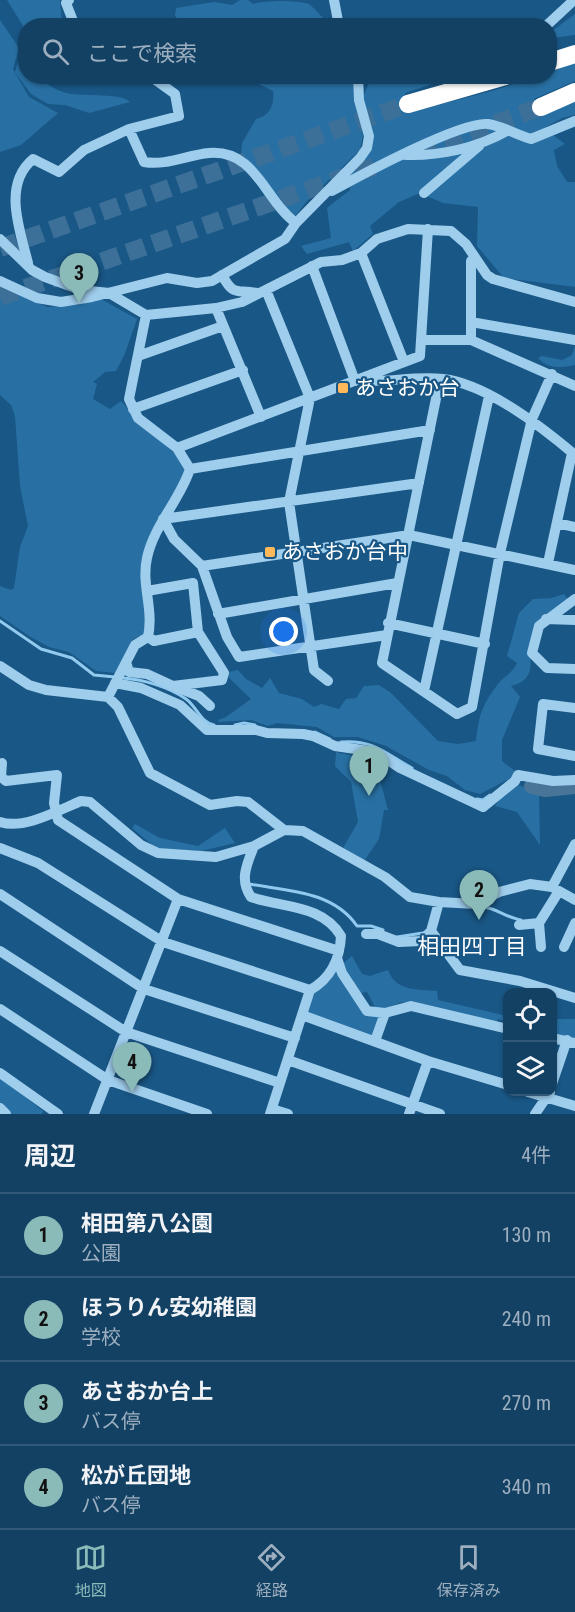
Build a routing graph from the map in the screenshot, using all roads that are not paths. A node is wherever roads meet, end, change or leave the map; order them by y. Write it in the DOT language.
graph roads {
  1 [pos="69,0"];
  2 [pos="334,0"];
  3 [pos="570,1"];
  4 [pos="72,18"];
  5 [pos="337,18"];
  6 [pos="554,18"];
  7 [pos="575,54"];
  8 [pos="557,60"];
  9 [pos="161,84"];
  10 [pos="361,84"];
  11 [pos="477,84"];
  12 [pos="575,92"];
  13 [pos="408,104"];
  14 [pos="541,106"];
  15 [pos="575,121"];
  16 [pos="129,129"];
  17 [pos="507,131"];
  18 [pos="482,144"];
  19 [pos="402,155"];
  20 [pos="424,193"];
  21 [pos="320,198"];
  22 [pos="296,223"];
  23 [pos="428,229"];
  24 [pos="0,239"];
  25 [pos="361,253"];
  26 [pos="474,258"];
  27 [pos="28,263"];
  28 [pos="312,266"];
  29 [pos="222,275"];
  30 [pos="0,281"];
  31 [pos="262,292"];
  32 [pos="109,293"];
  33 [pos="575,302"];
  34 [pos="216,308"];
  35 [pos="146,315"];
  36 [pos="471,322"];
  37 [pos="223,326"];
  38 [pos="422,340"];
  39 [pos="471,340"];
  40 [pos="575,340"];
  41 [pos="138,356"];
  42 [pos="404,362"];
  43 [pos="243,370"];
  44 [pos="552,374"];
  45 [pos="440,379"];
  46 [pos="358,380"];
  47 [pos="575,386"];
  48 [pos="489,396"];
  49 [pos="310,398"];
  50 [pos="133,409"];
  51 [pos="261,417"];
  52 [pos="532,419"];
  53 [pos="430,430"];
  54 [pos="177,448"];
  55 [pos="298,453"];
  56 [pos="573,454"];
  57 [pos="190,469"];
  58 [pos="419,483"];
  59 [pos="289,502"];
  60 [pos="163,519"];
  61 [pos="556,523"];
  62 [pos="575,527"];
  63 [pos="409,535"];
  64 [pos="456,544"];
  65 [pos="296,551"];
  66 [pos="500,553"];
  67 [pos="548,563"];
  68 [pos="202,566"];
  69 [pos="575,570"];
  70 [pos="397,583"];
  71 [pos="147,591"];
  72 [pos="303,598"];
  73 [pos="575,599"];
  74 [pos="218,614"];
  75 [pos="546,619"];
  76 [pos="575,620"];
  77 [pos="388,623"];
  78 [pos="198,632"];
  79 [pos="438,634"];
  80 [pos="387,635"];
  81 [pos="148,637"];
  82 [pos="486,644"];
  83 [pos="311,648"];
  84 [pos="127,665"];
  85 [pos="0,666"];
  86 [pos="575,669"];
  87 [pos="328,681"];
  88 [pos="115,683"];
  89 [pos="173,686"];
  90 [pos="424,692"];
  91 [pos="108,697"];
  92 [pos="210,706"];
  93 [pos="575,708"];
  94 [pos="575,756"];
  95 [pos="2,763"];
  96 [pos="575,780"];
  97 [pos="55,811"];
  98 [pos="0,822"];
  99 [pos="284,830"];
  100 [pos="575,844"];
  101 [pos="254,846"];
  102 [pos="0,848"];
  103 [pos="555,889"];
  104 [pos="0,894"];
  105 [pos="178,899"];
  106 [pos="575,900"];
  107 [pos="439,903"];
  108 [pos="539,923"];
  109 [pos="575,923"];
  110 [pos="519,925"];
  111 [pos="431,931"];
  112 [pos="366,934"];
  113 [pos="163,942"];
  114 [pos="541,947"];
  115 [pos="564,947"];
  116 [pos="0,951"];
  117 [pos="338,955"];
  118 [pos="144,988"];
  119 [pos="310,990"];
  120 [pos="575,998"];
  121 [pos="0,1009"];
  122 [pos="385,1013"];
  123 [pos="302,1015"];
  124 [pos="503,1028"];
  125 [pos="126,1032"];
  126 [pos="295,1038"];
  127 [pos="375,1041"];
  128 [pos="571,1042"];
  129 [pos="288,1060"];
  130 [pos="428,1061"];
  131 [pos="0,1072"];
  132 [pos="557,1073"];
  133 [pos="108,1080"];
  134 [pos="280,1083"];
  135 [pos="503,1084"];
  136 [pos="548,1096"];
  137 [pos="551,1096"];
  138 [pos="575,1106"];
  139 [pos="0,1108"];
  140 [pos="410,1109"];
  141 [pos="272,1111"];
  142 [pos="6,1114"];
  143 [pos="58,1114"];
  144 [pos="94,1114"];
  145 [pos="207,1114"];
  146 [pos="288,1114"];
  147 [pos="440,1114"];
  148 [pos="535,1114"];
  1 -- 4 [label="street"];
  2 -- 5 [label="street"];
  3 -- 6 [label="street"];
  7 -- 8 [label="highway"];
  9 -- 16 [label="street"];
  10 -- 21 [label="street"];
  11 -- 13 [label="highway"];
  12 -- 14 [label="highway"];
  15 -- 17 [label="street"];
  16 -- 22 [label="street"];
  16 -- 27 [label="street"];
  17 -- 18 [label="street"];
  17 -- 19 [label="street"];
  18 -- 19 [label="street"];
  18 -- 20 [label="street"];
  19 -- 21 [label="street"];
  21 -- 22 [label="street"];
  22 -- 29 [label="street"];
  23 -- 25 [label="street"];
  23 -- 26 [label="street"];
  23 -- 38 [label="street"];
  24 -- 27 [label="street"];
  25 -- 28 [label="street"];
  25 -- 42 [label="street"];
  26 -- 33 [label="street"];
  26 -- 36 [label="street"];
  27 -- 32 [label="street"];
  28 -- 31 [label="street"];
  28 -- 46 [label="street"];
  29 -- 31 [label="street"];
  29 -- 32 [label="street"];
  30 -- 32 [label="street"];
  31 -- 34 [label="street"];
  31 -- 49 [label="street"];
  32 -- 35 [label="street"];
  34 -- 35 [label="street"];
  34 -- 37 [label="street"];
  35 -- 41 [label="street"];
  36 -- 39 [label="street"];
  36 -- 40 [label="street"];
  37 -- 41 [label="street"];
  37 -- 43 [label="street"];
  38 -- 39 [label="street"];
  38 -- 42 [label="street"];
  39 -- 44 [label="street"];
  41 -- 50 [label="street"];
  42 -- 46 [label="street"];
  43 -- 50 [label="street"];
  43 -- 51 [label="street"];
  44 -- 47 [label="street"];
  44 -- 52 [label="street"];
  45 -- 46 [label="street"];
  45 -- 48 [label="street"];
  45 -- 53 [label="street"];
  46 -- 49 [label="street"];
  48 -- 52 [label="street"];
  48 -- 64 [label="street"];
  49 -- 51 [label="street"];
  49 -- 55 [label="street"];
  50 -- 54 [label="street"];
  51 -- 54 [label="street"];
  52 -- 56 [label="street"];
  52 -- 66 [label="street"];
  53 -- 55 [label="street"];
  53 -- 58 [label="street"];
  54 -- 57 [label="street"];
  55 -- 57 [label="street"];
  55 -- 59 [label="street"];
  56 -- 61 [label="street"];
  57 -- 60 [label="street"];
  58 -- 59 [label="street"];
  58 -- 63 [label="street"];
  59 -- 60 [label="street"];
  59 -- 65 [label="street"];
  60 -- 68 [label="street"];
  60 -- 71 [label="street"];
  61 -- 62 [label="street"];
  61 -- 67 [label="street"];
  63 -- 64 [label="street"];
  63 -- 65 [label="street"];
  63 -- 70 [label="street"];
  64 -- 66 [label="street"];
  64 -- 79 [label="street"];
  65 -- 68 [label="street"];
  65 -- 72 [label="street"];
  66 -- 67 [label="street"];
  66 -- 82 [label="street"];
  67 -- 69 [label="street"];
  68 -- 74 [label="street"];
  70 -- 72 [label="street"];
  70 -- 77 [label="street"];
  71 -- 78 [label="street"];
  71 -- 81 [label="street"];
  72 -- 74 [label="street"];
  72 -- 83 [label="street"];
  73 -- 75 [label="street"];
  74 -- 83 [label="street"];
  75 -- 76 [label="street"];
  75 -- 86 [label="street"];
  77 -- 79 [label="street"];
  77 -- 80 [label="street"];
  78 -- 81 [label="street"];
  78 -- 89 [label="street"];
  79 -- 82 [label="street"];
  79 -- 90 [label="street"];
  80 -- 83 [label="street"];
  80 -- 90 [label="street"];
  81 -- 84 [label="street"];
  82 -- 90 [label="street"];
  83 -- 87 [label="street"];
  84 -- 88 [label="street"];
  84 -- 89 [label="street"];
  85 -- 91 [label="street"];
  88 -- 91 [label="street"];
  88 -- 96 [label="street"];
  89 -- 92 [label="street"];
  91 -- 99 [label="street"];
  93 -- 94 [label="street"];
  95 -- 97 [label="street"];
  97 -- 98 [label="street"];
  97 -- 101 [label="street"];
  97 -- 105 [label="street"];
  99 -- 101 [label="street"];
  99 -- 107 [label="street"];
  100 -- 103 [label="street"];
  101 -- 117 [label="street"];
  102 -- 113 [label="street"];
  103 -- 106 [label="street"];
  103 -- 107 [label="street"];
  103 -- 108 [label="street"];
  104 -- 118 [label="street"];
  105 -- 113 [label="street"];
  105 -- 117 [label="street"];
  107 -- 111 [label="street"];
  108 -- 110 [label="street"];
  108 -- 114 [label="street"];
  109 -- 115 [label="street"];
  111 -- 112 [label="street"];
  111 -- 120 [label="street"];
  113 -- 118 [label="street"];
  113 -- 119 [label="street"];
  116 -- 125 [label="street"];
  117 -- 119 [label="street"];
  117 -- 122 [label="street"];
  118 -- 125 [label="street"];
  118 -- 126 [label="street"];
  119 -- 123 [label="street"];
  121 -- 133 [label="street"];
  122 -- 124 [label="street"];
  122 -- 127 [label="street"];
  123 -- 126 [label="street"];
  123 -- 127 [label="street"];
  125 -- 133 [label="street"];
  125 -- 134 [label="street"];
  126 -- 129 [label="street"];
  127 -- 130 [label="street"];
  128 -- 132 [label="street"];
  129 -- 134 [label="street"];
  129 -- 140 [label="street"];
  130 -- 135 [label="street"];
  130 -- 140 [label="street"];
  131 -- 143 [label="street"];
  133 -- 144 [label="street"];
  133 -- 145 [label="street"];
  134 -- 141 [label="street"];
  136 -- 148 [label="street"];
  137 -- 138 [label="street"];
  139 -- 142 [label="street"];
  140 -- 147 [label="street"];
  141 -- 146 [label="street"];
}
